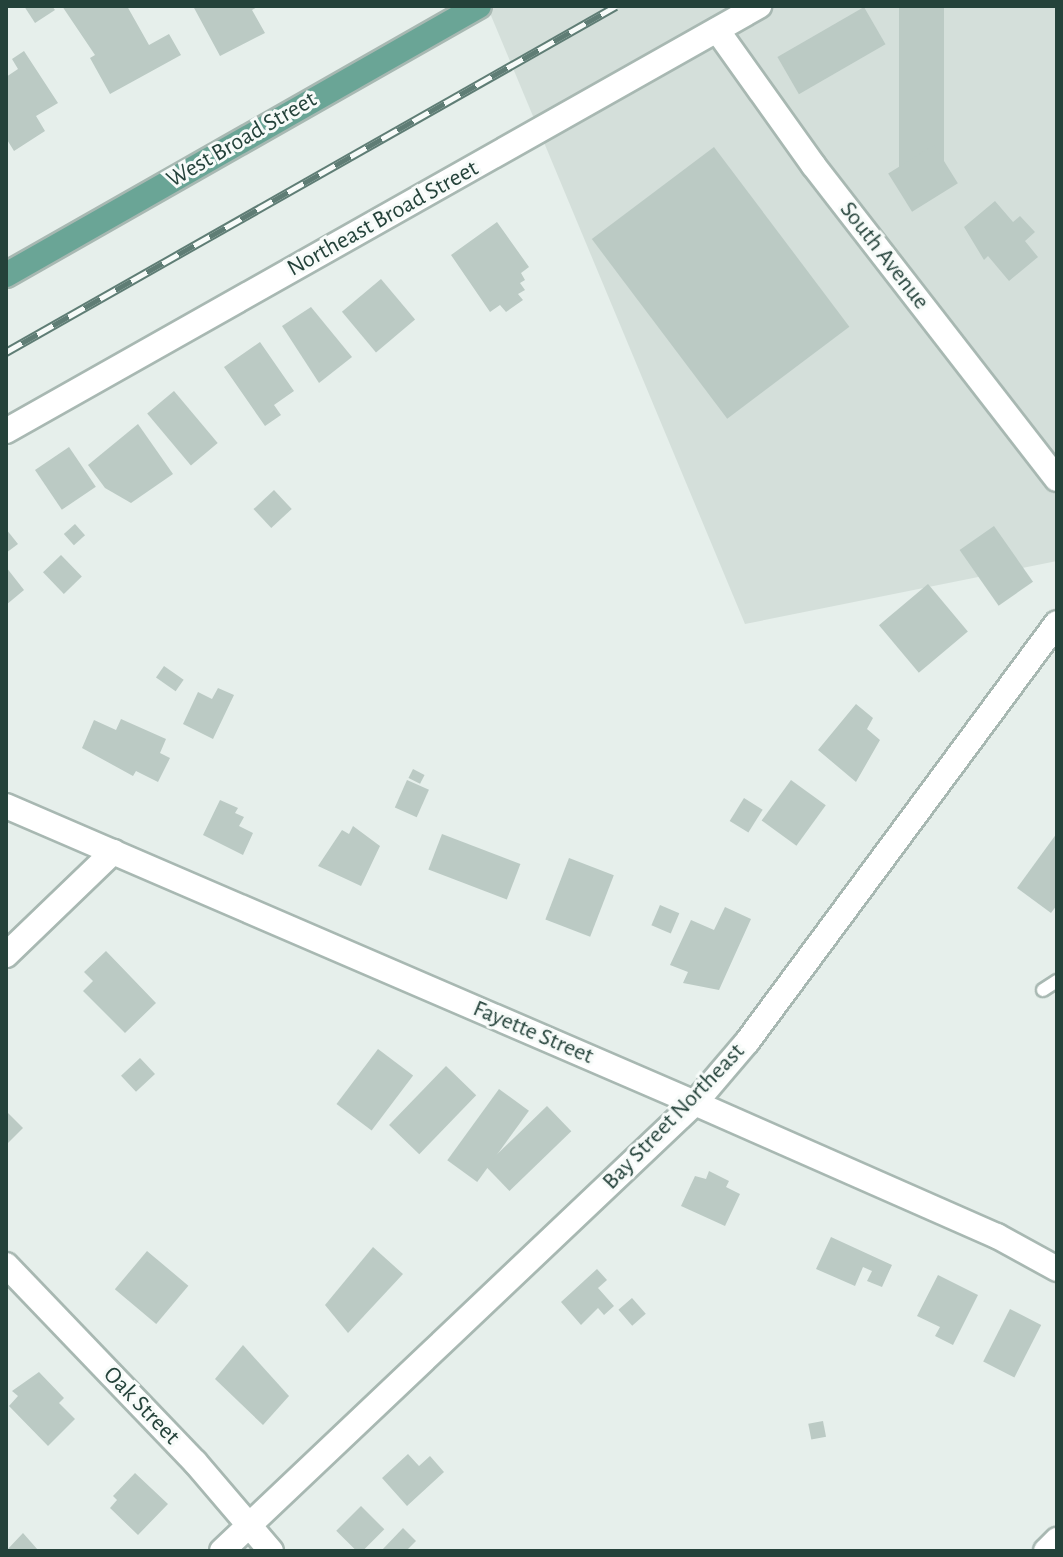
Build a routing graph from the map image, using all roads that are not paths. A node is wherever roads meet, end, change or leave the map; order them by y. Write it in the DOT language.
graph roads {
  1 [pos="479,6"];
  2 [pos="759,6"];
  3 [pos="717,30"];
  4 [pos="6,275"];
  5 [pos="6,431"];
  6 [pos="1057,479"];
  7 [pos="1057,623"];
  8 [pos="6,806"];
  9 [pos="113,852"];
  10 [pos="6,955"];
  11 [pos="1057,981"];
  12 [pos="1043,990"];
  13 [pos="695,1103"];
  14 [pos="6,1265"];
  15 [pos="1057,1269"];
  16 [pos="248,1527"];
  17 [pos="1057,1540"];
  18 [pos="222,1551"];
  19 [pos="271,1551"];
  20 [pos="1046,1551"];
  1 -- 4 [label="main road, West Broad Street"];
  2 -- 3 [label="street, Northeast Broad Street"];
  3 -- 5 [label="street, Northeast Broad Street"];
  3 -- 6 [label="street, South Avenue"];
  7 -- 13 [label="street, Bay Street Northeast"];
  8 -- 9 [label="street, Fayette Street"];
  9 -- 10 [label="street"];
  9 -- 13 [label="street, Fayette Street"];
  11 -- 12 [label="lane"];
  13 -- 15 [label="street, Fayette Street"];
  13 -- 16 [label="street, Bay Street Northeast"];
  14 -- 16 [label="street, Oak Street"];
  16 -- 18 [label="street, Bay Street Northeast"];
  16 -- 19 [label="street, Oak Street"];
  17 -- 20 [label="street"];
}
